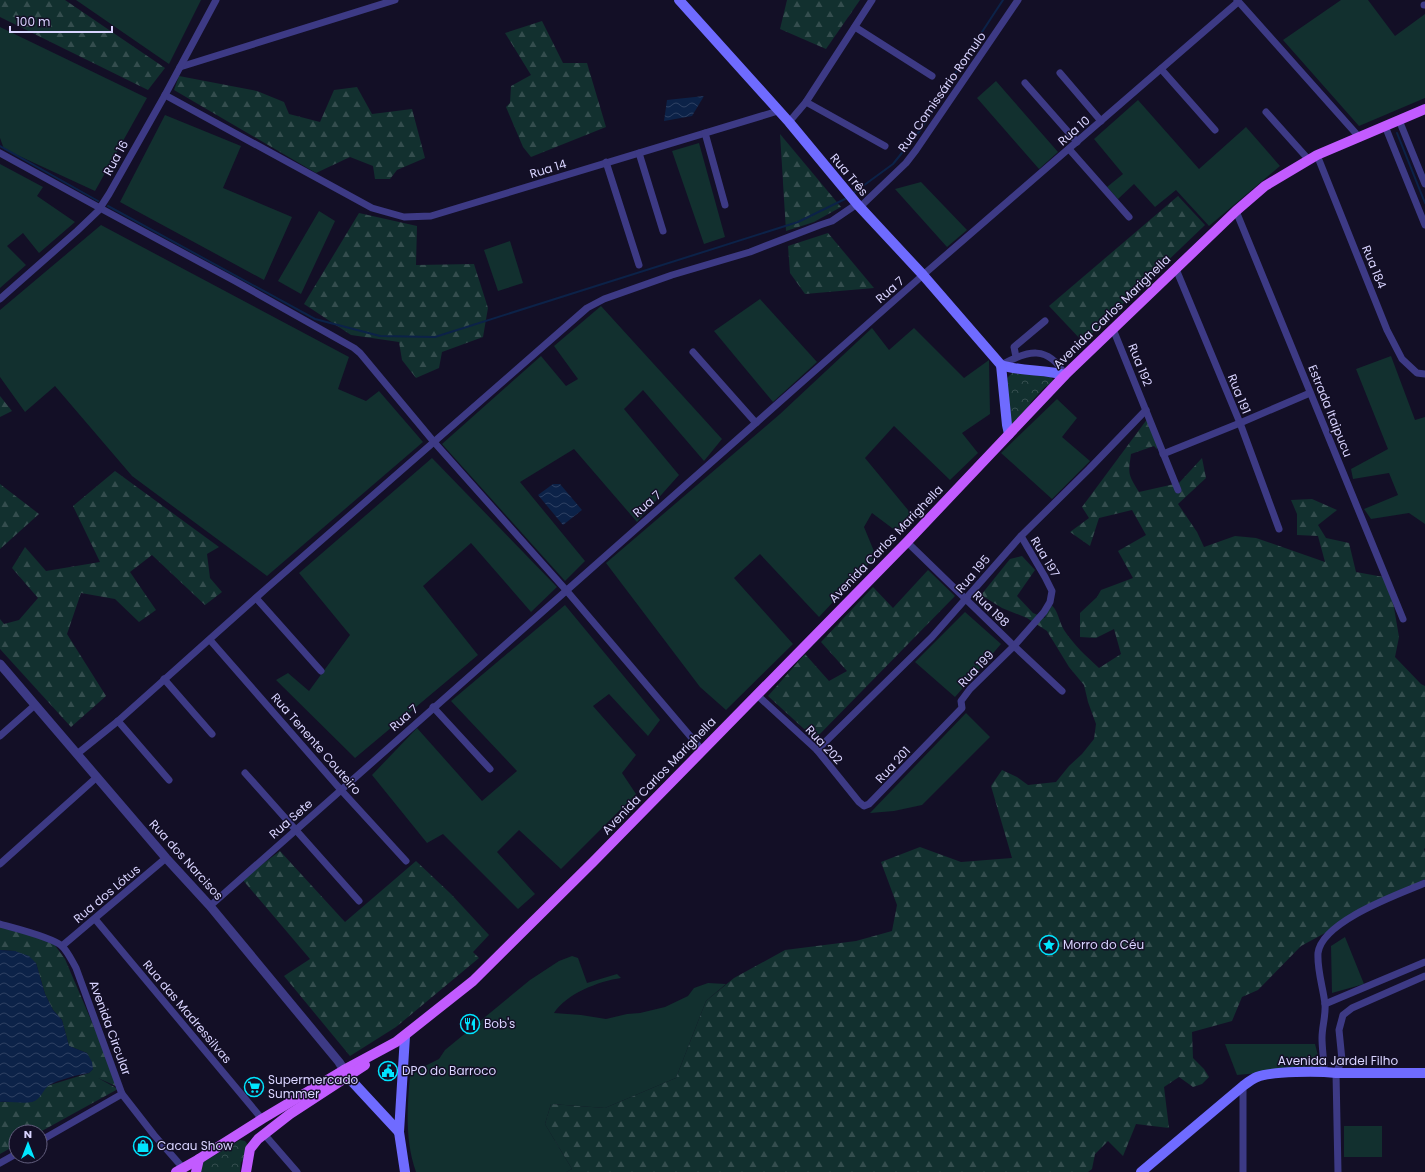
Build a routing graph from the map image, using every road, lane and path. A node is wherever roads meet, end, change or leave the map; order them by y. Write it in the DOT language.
graph roads {
  1 [pos="216,0"];
  2 [pos="395,0"];
  3 [pos="679,0"];
  4 [pos="872,0"];
  5 [pos="1018,0"];
  6 [pos="1237,1"];
  7 [pos="855,27"];
  8 [pos="180,67"];
  9 [pos="1161,70"];
  10 [pos="1060,73"];
  11 [pos="932,76"];
  12 [pos="1025,83"];
  13 [pos="165,95"];
  14 [pos="806,102"];
  15 [pos="1425,109"];
  16 [pos="778,111"];
  17 [pos="1266,112"];
  18 [pos="1399,120"];
  19 [pos="1101,121"];
  20 [pos="789,122"];
  21 [pos="1385,126"];
  22 [pos="1215,130"];
  23 [pos="704,133"];
  24 [pos="1360,138"];
  25 [pos="1077,142"];
  26 [pos="885,146"];
  27 [pos="1069,149"];
  28 [pos="0,153"];
  29 [pos="639,153"];
  30 [pos="1313,158"];
  31 [pos="606,162"];
  32 [pos="1425,184"];
  33 [pos="725,205"];
  34 [pos="858,205"];
  35 [pos="100,208"];
  36 [pos="1236,211"];
  37 [pos="1129,217"];
  38 [pos="1425,224"];
  39 [pos="663,231"];
  40 [pos="639,265"];
  41 [pos="1176,269"];
  42 [pos="923,275"];
  43 [pos="0,299"];
  44 [pos="1045,321"];
  45 [pos="1114,329"];
  46 [pos="693,352"];
  47 [pos="1016,357"];
  48 [pos="1001,365"];
  49 [pos="1425,374"];
  50 [pos="1065,376"];
  51 [pos="1310,394"];
  52 [pos="1146,410"];
  53 [pos="756,423"];
  54 [pos="1240,424"];
  55 [pos="1009,434"];
  56 [pos="434,442"];
  57 [pos="1163,454"];
  58 [pos="1178,490"];
  59 [pos="1279,529"];
  60 [pos="1020,536"];
  61 [pos="907,542"];
  62 [pos="566,590"];
  63 [pos="256,598"];
  64 [pos="965,600"];
  65 [pos="1404,619"];
  66 [pos="210,640"];
  67 [pos="1014,646"];
  68 [pos="0,664"];
  69 [pos="321,671"];
  70 [pos="164,679"];
  71 [pos="1062,691"];
  72 [pos="757,695"];
  73 [pos="35,705"];
  74 [pos="433,707"];
  75 [pos="118,721"];
  76 [pos="212,734"];
  77 [pos="0,736"];
  78 [pos="927,744"];
  79 [pos="386,749"];
  80 [pos="702,750"];
  81 [pos="817,750"];
  82 [pos="77,754"];
  83 [pos="490,769"];
  84 [pos="245,772"];
  85 [pos="97,777"];
  86 [pos="169,780"];
  87 [pos="341,790"];
  88 [pos="874,800"];
  89 [pos="295,830"];
  90 [pos="166,858"];
  91 [pos="406,861"];
  92 [pos="0,864"];
  93 [pos="1425,883"];
  94 [pos="359,901"];
  95 [pos="210,906"];
  96 [pos="95,919"];
  97 [pos="0,924"];
  98 [pos="62,946"];
  99 [pos="1425,962"];
  100 [pos="1425,976"];
  101 [pos="1325,1004"];
  102 [pos="405,1036"];
  103 [pos="1324,1071"];
  104 [pos="346,1073"];
  105 [pos="1336,1073"];
  106 [pos="1425,1073"];
  107 [pos="1243,1086"];
  108 [pos="122,1094"];
  109 [pos="262,1119"];
  110 [pos="241,1132"];
  111 [pos="399,1132"];
  112 [pos="264,1134"];
  113 [pos="48,1136"];
  114 [pos="252,1145"];
  115 [pos="199,1159"];
  116 [pos="179,1170"];
  117 [pos="1146,1170"];
  118 [pos="196,1172"];
  119 [pos="246,1172"];
  120 [pos="297,1172"];
  121 [pos="405,1172"];
  122 [pos="1243,1172"];
  123 [pos="1338,1172"];
  1 -- 8 [label="street, Rua 16"];
  2 -- 8 [label="street"];
  3 -- 16 [label="main road, Rua Três"];
  4 -- 7 [label="street"];
  5 -- 34 [label="street, Rua Comissário Romulo"];
  6 -- 9 [label="street, Rua 10"];
  6 -- 24 [label="street, Rua 10"];
  7 -- 11 [label="street"];
  7 -- 14 [label="street"];
  8 -- 13 [label="street, Rua 16"];
  9 -- 19 [label="street, Rua 10"];
  9 -- 22 [label="street"];
  10 -- 19 [label="street"];
  12 -- 25 [label="street"];
  13 -- 31 [label="street, Rua 14"];
  13 -- 35 [label="street, Rua 16"];
  14 -- 20 [label="street"];
  14 -- 26 [label="street"];
  15 -- 18 [label="main road, Avenida Carlos Marighella"];
  16 -- 20 [label="main road, Rua Três"];
  16 -- 23 [label="street, Rua 14"];
  17 -- 30 [label="street"];
  18 -- 21 [label="main road, Avenida Carlos Marighella"];
  18 -- 32 [label="street"];
  19 -- 25 [label="street, Rua 10"];
  20 -- 34 [label="main road, Rua Três"];
  21 -- 24 [label="main road, Avenida Carlos Marighella"];
  21 -- 38 [label="street"];
  23 -- 29 [label="street, Rua 14"];
  23 -- 33 [label="street"];
  24 -- 30 [label="main road, Avenida Carlos Marighella"];
  25 -- 27 [label="street, Rua 10"];
  27 -- 37 [label="street"];
  27 -- 42 [label="street, Rua 10"];
  28 -- 35 [label="street"];
  29 -- 31 [label="street, Rua 14"];
  29 -- 39 [label="street"];
  30 -- 36 [label="main road, Avenida Carlos Marighella"];
  30 -- 49 [label="street, Rua 184"];
  31 -- 40 [label="street"];
  34 -- 42 [label="main road, Rua Três"];
  34 -- 56 [label="street, Rua Comissário Romulo"];
  35 -- 43 [label="street, Rua 16"];
  35 -- 56 [label="street"];
  36 -- 41 [label="main road, Avenida Carlos Marighella"];
  36 -- 51 [label="street, Estrada Itaipucu"];
  41 -- 45 [label="main road, Avenida Carlos Marighella"];
  41 -- 54 [label="street, Rua 191"];
  42 -- 48 [label="main road, Rua Três"];
  42 -- 53 [label="street, Rua 7"];
  44 -- 47 [label="street"];
  45 -- 50 [label="main road, Avenida Carlos Marighella"];
  45 -- 52 [label="street, Rua 192"];
  46 -- 53 [label="street"];
  47 -- 48 [label="street"];
  47 -- 50 [label="street"];
  48 -- 50 [label="main road"];
  48 -- 55 [label="main road"];
  50 -- 55 [label="main road, Avenida Carlos Marighella"];
  51 -- 54 [label="street"];
  51 -- 65 [label="street, Estrada Itaipucu"];
  52 -- 57 [label="street"];
  52 -- 60 [label="street, Rua 195"];
  53 -- 62 [label="street, Rua 7"];
  54 -- 57 [label="street"];
  54 -- 59 [label="street, Rua 191"];
  55 -- 61 [label="main road, Avenida Carlos Marighella"];
  56 -- 62 [label="street"];
  56 -- 63 [label="street, Rua Comissário Romulo"];
  57 -- 58 [label="street"];
  60 -- 64 [label="street, Rua 195"];
  60 -- 67 [label="street, Rua 197"];
  61 -- 64 [label="street, Rua 198"];
  61 -- 72 [label="main road, Avenida Carlos Marighella"];
  62 -- 74 [label="street, Rua 7"];
  62 -- 80 [label="street"];
  63 -- 66 [label="street"];
  63 -- 69 [label="street"];
  64 -- 67 [label="street, Rua 198"];
  64 -- 81 [label="street, Rua 195"];
  66 -- 70 [label="street"];
  66 -- 87 [label="street, Rua Tenente Couteiro"];
  67 -- 71 [label="street, Rua 198"];
  67 -- 78 [label="street, Rua 199"];
  68 -- 73 [label="street, Rua dos Narcisos"];
  70 -- 75 [label="street"];
  70 -- 76 [label="street"];
  72 -- 80 [label="main road, Avenida Carlos Marighella"];
  72 -- 81 [label="street, Rua 202"];
  73 -- 77 [label="street"];
  73 -- 82 [label="street, Rua dos Narcisos"];
  74 -- 79 [label="street, Rua 7"];
  74 -- 83 [label="street"];
  75 -- 82 [label="street"];
  75 -- 86 [label="street"];
  78 -- 88 [label="street, Rua 201"];
  79 -- 87 [label="street, Rua Sete"];
  80 -- 102 [label="main road, Avenida Carlos Marighella"];
  81 -- 88 [label="street, Rua 202"];
  82 -- 85 [label="street, Rua dos Narcisos"];
  84 -- 89 [label="street"];
  85 -- 90 [label="street, Rua dos Narcisos"];
  85 -- 92 [label="street"];
  87 -- 89 [label="street, Rua Sete"];
  87 -- 91 [label="street, Rua Tenente Couteiro"];
  89 -- 94 [label="street"];
  89 -- 95 [label="street, Rua Sete"];
  90 -- 95 [label="street, Rua dos Narcisos"];
  90 -- 96 [label="street, Rua dos Lótus"];
  93 -- 101 [label="street"];
  95 -- 104 [label="street, Rua dos Narcisos"];
  96 -- 98 [label="street, Rua dos Lótus"];
  96 -- 109 [label="street, Rua das Madressilvas"];
  97 -- 98 [label="street"];
  98 -- 108 [label="street, Avenida Circular"];
  99 -- 101 [label="street"];
  100 -- 105 [label="street"];
  101 -- 103 [label="street"];
  102 -- 104 [label="main road, Avenida Carlos Marighella"];
  102 -- 111 [label="main road"];
  103 -- 105 [label="main road, Avenida Jardel Filho"];
  103 -- 107 [label="main road, Avenida Jardel Filho"];
  104 -- 109 [label="main road, Avenida Carlos Marighella"];
  104 -- 111 [label="main road"];
  104 -- 112 [label="main road, Avenida Carlos Marighella"];
  105 -- 106 [label="main road, Avenida Jardel Filho"];
  105 -- 123 [label="street"];
  107 -- 117 [label="main road, Avenida Jardel Filho"];
  107 -- 122 [label="street"];
  108 -- 113 [label="street, Avenida Circular"];
  108 -- 116 [label="street"];
  109 -- 110 [label="main road, Avenida Carlos Marighella"];
  110 -- 114 [label="main road"];
  110 -- 115 [label="main road, Avenida Carlos Marighella"];
  111 -- 121 [label="main road"];
  112 -- 114 [label="main road, Avenida Carlos Marighella"];
  112 -- 120 [label="street"];
  114 -- 119 [label="main road"];
  115 -- 116 [label="main road, Avenida Carlos Marighella"];
  115 -- 118 [label="main road"];
}
